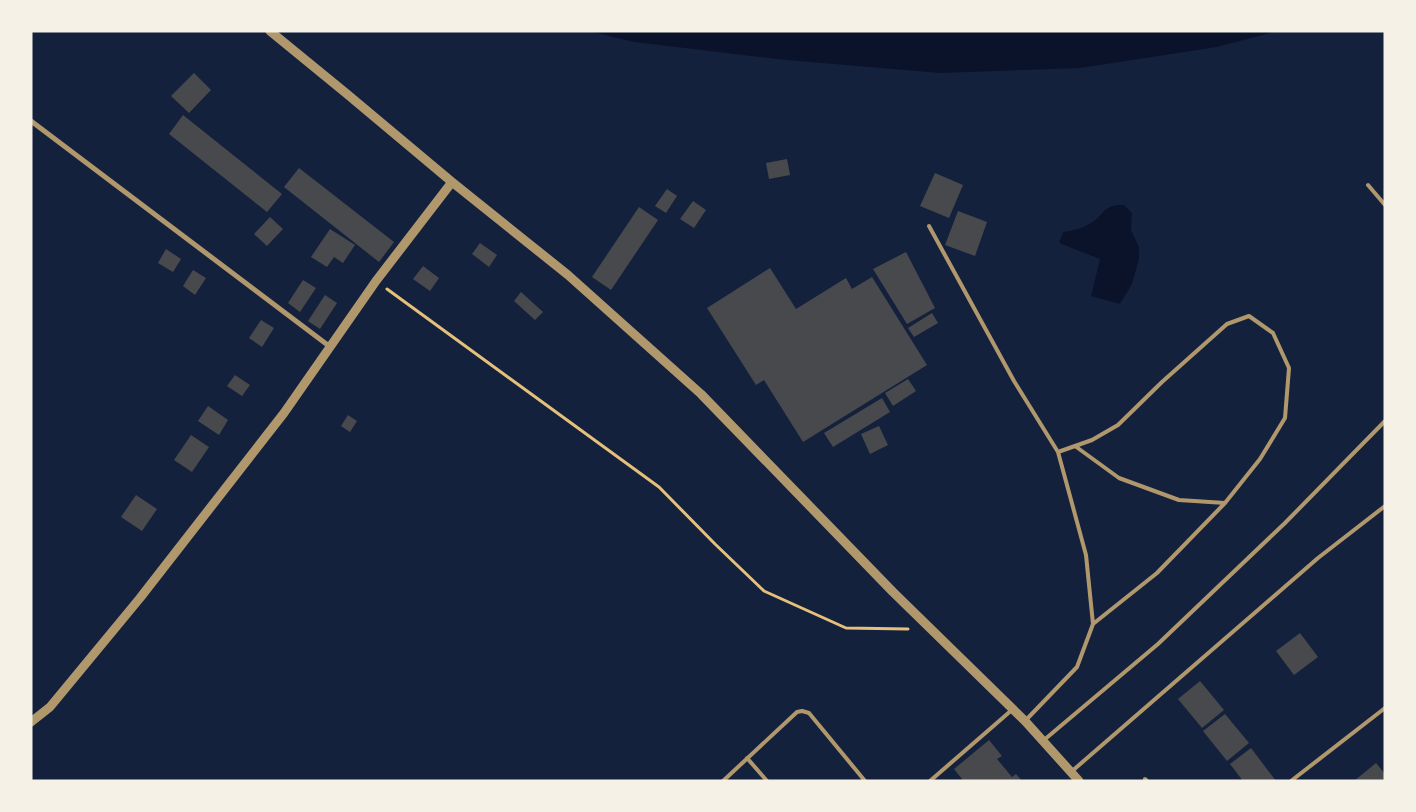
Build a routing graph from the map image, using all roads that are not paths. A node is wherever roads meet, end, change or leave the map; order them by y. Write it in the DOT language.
graph roads {
  1 [pos="270,31"];
  2 [pos="31,120"];
  3 [pos="452,182"];
  4 [pos="1368,185"];
  5 [pos="1385,205"];
  6 [pos="930,226"];
  7 [pos="329,346"];
  8 [pos="1385,421"];
  9 [pos="1075,446"];
  10 [pos="1058,452"];
  11 [pos="1225,504"];
  12 [pos="1385,506"];
  13 [pos="1093,624"];
  14 [pos="1385,708"];
  15 [pos="1013,709"];
  16 [pos="1026,721"];
  17 [pos="31,722"];
  18 [pos="1044,740"];
  19 [pos="747,758"];
  20 [pos="1071,772"];
  21 [pos="723,781"];
  22 [pos="768,781"];
  23 [pos="865,781"];
  24 [pos="930,781"];
  25 [pos="1078,781"];
  26 [pos="1291,781"];
  1 -- 3 [label="street"];
  2 -- 7 [label="street"];
  3 -- 7 [label="street"];
  3 -- 15 [label="street"];
  4 -- 5 [label="lane"];
  6 -- 10 [label="lane"];
  7 -- 17 [label="street"];
  8 -- 18 [label="lane"];
  9 -- 10 [label="lane"];
  9 -- 11 [label="lane"];
  9 -- 11 [label="lane"];
  10 -- 13 [label="lane"];
  11 -- 13 [label="lane"];
  12 -- 20 [label="lane"];
  13 -- 16 [label="lane"];
  14 -- 26 [label="lane"];
  15 -- 16 [label="street"];
  15 -- 24 [label="lane"];
  16 -- 18 [label="street"];
  18 -- 20 [label="street"];
  19 -- 21 [label="lane"];
  19 -- 22 [label="lane"];
  19 -- 23 [label="lane"];
  20 -- 25 [label="street"];
}
